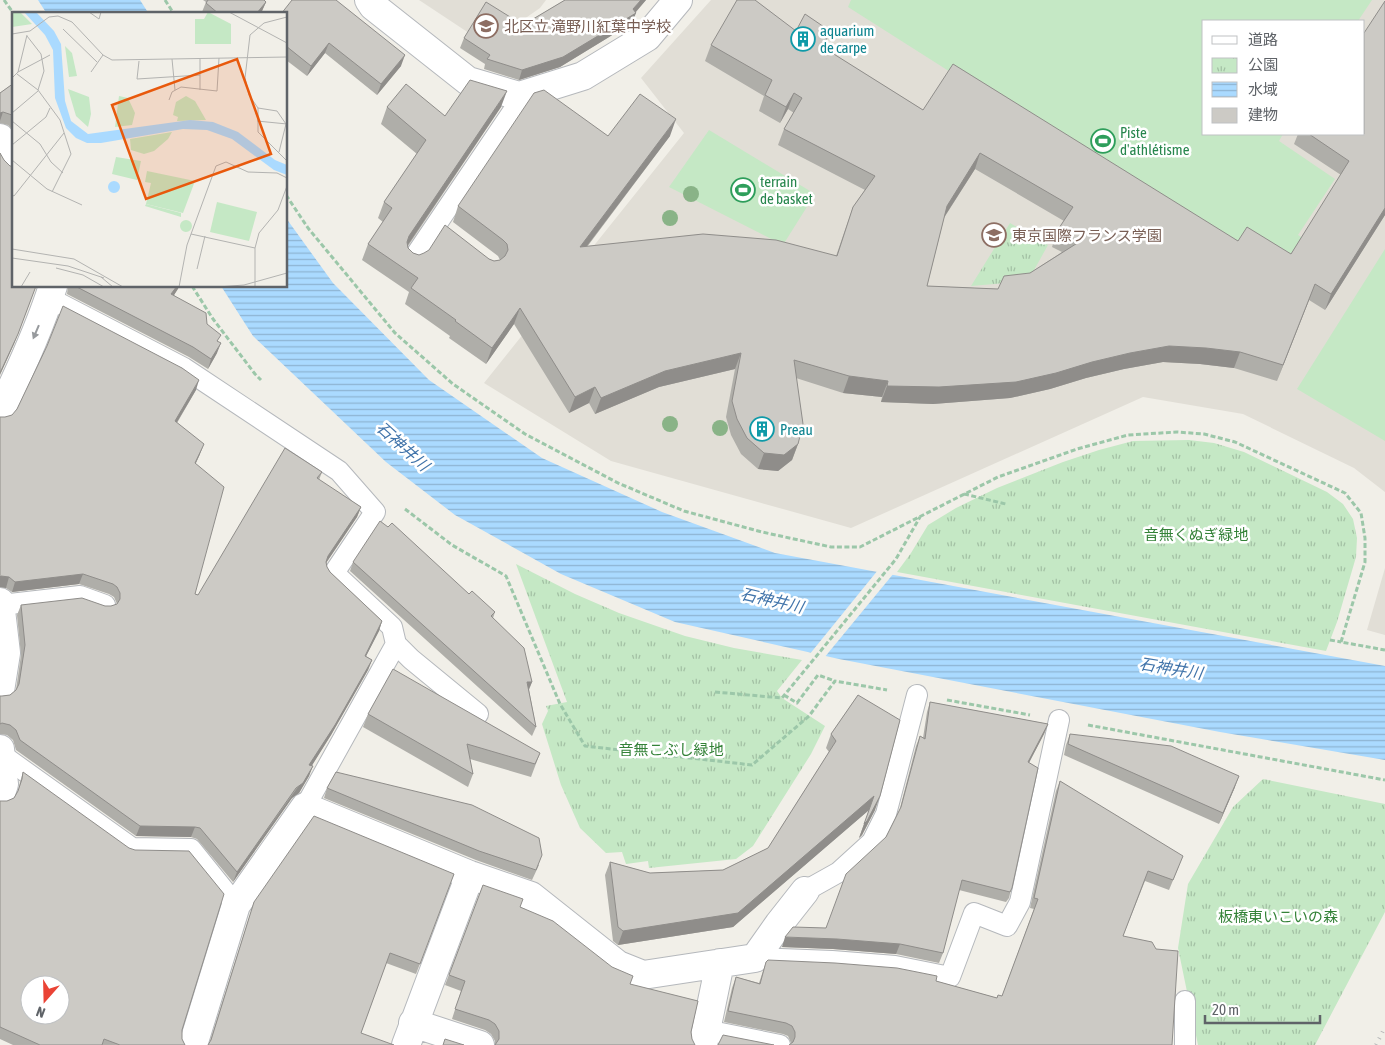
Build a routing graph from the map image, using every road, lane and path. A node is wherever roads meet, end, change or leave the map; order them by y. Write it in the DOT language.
graph roads {
  1 [pos="4,0"];
  2 [pos="165,0"];
  3 [pos="369,0"];
  4 [pos="678,0"];
  5 [pos="13,12"];
  6 [pos="173,12"];
  7 [pos="524,95"];
  8 [pos="0,138"];
  9 [pos="12,159"];
  10 [pos="288,198"];
  11 [pos="413,259"];
  12 [pos="51,292"];
  13 [pos="10,365"];
  14 [pos="0,412"];
  15 [pos="964,494"];
  16 [pos="1006,504"];
  17 [pos="920,516"];
  18 [pos="0,604"];
  19 [pos="105,605"];
  20 [pos="1330,640"];
  21 [pos="1341,642"];
  22 [pos="396,644"];
  23 [pos="1385,650"];
  24 [pos="834,681"];
  25 [pos="0,691"];
  26 [pos="715,692"];
  27 [pos="917,695"];
  28 [pos="783,697"];
  29 [pos="560,704"];
  30 [pos="478,714"];
  31 [pos="1060,720"];
  32 [pos="1,752"];
  33 [pos="1385,780"];
  34 [pos="0,796"];
  35 [pos="305,807"];
  36 [pos="470,874"];
  37 [pos="805,891"];
  38 [pos="236,905"];
  39 [pos="755,958"];
  40 [pos="720,963"];
  41 [pos="1185,1001"];
  42 [pos="409,1034"];
  43 [pos="705,1038"];
  44 [pos="193,1045"];
  45 [pos="480,1045"];
  46 [pos="780,1045"];
  47 [pos="1185,1045"];
  1 -- 5 [label="path"];
  2 -- 6 [label="path"];
  3 -- 7 [label="street"];
  4 -- 7 [label="street"];
  7 -- 11 [label="lane"];
  8 -- 9 [label="street"];
  10 -- 17 [label="path"];
  12 -- 13 [label="street, one-way"];
  12 -- 22 [label="lane"];
  13 -- 14 [label="street"];
  15 -- 16 [label="path"];
  15 -- 17 [label="path"];
  15 -- 21 [label="path"];
  17 -- 28 [label="path"];
  18 -- 19 [label="lane"];
  18 -- 25 [label="street"];
  20 -- 21 [label="path"];
  21 -- 23 [label="path"];
  22 -- 30 [label="lane"];
  22 -- 35 [label="lane"];
  24 -- 27 [label="path"];
  24 -- 28 [label="path"];
  24 -- 29 [label="path"];
  26 -- 28 [label="path"];
  27 -- 31 [label="path"];
  27 -- 37 [label="lane"];
  31 -- 33 [label="path"];
  31 -- 39 [label="lane"];
  32 -- 34 [label="street"];
  32 -- 38 [label="lane"];
  35 -- 36 [label="street"];
  35 -- 38 [label="street"];
  36 -- 40 [label="street"];
  36 -- 42 [label="street"];
  37 -- 39 [label="street"];
  38 -- 44 [label="street"];
  39 -- 40 [label="street"];
  40 -- 43 [label="street"];
  41 -- 47 [label="lane"];
  42 -- 45 [label="street"];
  43 -- 46 [label="lane"];
}
